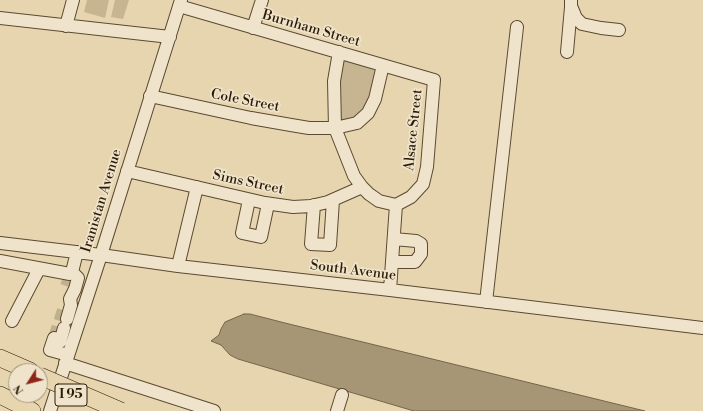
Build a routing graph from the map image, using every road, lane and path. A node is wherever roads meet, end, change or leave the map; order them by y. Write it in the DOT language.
graph roads {
  1 [pos="73,0"];
  2 [pos="262,0"];
  3 [pos="180,3"];
  4 [pos="571,3"];
  5 [pos="0,18"];
  6 [pos="66,26"];
  7 [pos="517,27"];
  8 [pos="253,28"];
  9 [pos="619,30"];
  10 [pos="170,37"];
  11 [pos="339,52"];
  12 [pos="567,52"];
  13 [pos="383,65"];
  14 [pos="434,80"];
  15 [pos="150,96"];
  16 [pos="336,128"];
  17 [pos="127,171"];
  18 [pos="197,187"];
  19 [pos="362,187"];
  20 [pos="249,200"];
  21 [pos="333,200"];
  22 [pos="268,204"];
  23 [pos="314,205"];
  24 [pos="396,205"];
  25 [pos="394,239"];
  26 [pos="0,243"];
  27 [pos="77,252"];
  28 [pos="101,255"];
  29 [pos="0,262"];
  30 [pos="392,262"];
  31 [pos="178,266"];
  32 [pos="39,269"];
  33 [pos="94,275"];
  34 [pos="70,284"];
  35 [pos="390,290"];
  36 [pos="86,302"];
  37 [pos="486,302"];
  38 [pos="12,321"];
  39 [pos="703,328"];
  40 [pos="0,359"];
  41 [pos="67,359"];
  42 [pos="10,363"];
  43 [pos="48,379"];
  44 [pos="48,384"];
  45 [pos="0,395"];
  46 [pos="342,395"];
  47 [pos="0,402"];
  48 [pos="14,411"];
  49 [pos="32,411"];
  50 [pos="50,411"];
  51 [pos="101,411"];
  52 [pos="121,411"];
  53 [pos="214,411"];
  54 [pos="337,411"];
  1 -- 6 [label="street"];
  2 -- 8 [label="street"];
  3 -- 8 [label="street, Burnham Street"];
  3 -- 10 [label="street, Iranistan Avenue"];
  4 -- 9 [label="street"];
  4 -- 12 [label="street"];
  5 -- 6 [label="street"];
  6 -- 10 [label="street"];
  7 -- 37 [label="street"];
  8 -- 11 [label="street, Burnham Street"];
  10 -- 15 [label="street, Iranistan Avenue"];
  11 -- 13 [label="street, Burnham Street"];
  11 -- 16 [label="street"];
  13 -- 14 [label="street, Burnham Street"];
  13 -- 16 [label="street, Cole Street"];
  14 -- 24 [label="street, Alsace Street"];
  15 -- 16 [label="street, Cole Street"];
  15 -- 17 [label="street, Iranistan Avenue"];
  16 -- 19 [label="street"];
  17 -- 18 [label="street, Sims Street"];
  17 -- 28 [label="street, Iranistan Avenue"];
  18 -- 20 [label="street, Sims Street"];
  18 -- 31 [label="street"];
  19 -- 21 [label="street, Sims Street"];
  19 -- 24 [label="street"];
  20 -- 22 [label="street, Sims Street"];
  20 -- 22 [label="street"];
  21 -- 23 [label="street, Sims Street"];
  21 -- 23 [label="street"];
  22 -- 23 [label="street, Sims Street"];
  24 -- 25 [label="street"];
  25 -- 30 [label="street"];
  25 -- 30 [label="street"];
  26 -- 27 [label="street, South Avenue"];
  27 -- 28 [label="street, South Avenue"];
  27 -- 34 [label="street"];
  28 -- 31 [label="street, South Avenue"];
  28 -- 33 [label="street, Iranistan Avenue"];
  29 -- 32 [label="street"];
  30 -- 35 [label="street"];
  31 -- 35 [label="street, South Avenue"];
  32 -- 34 [label="street"];
  32 -- 38 [label="street"];
  33 -- 34 [label="street"];
  33 -- 36 [label="street, Iranistan Avenue"];
  34 -- 36 [label="street"];
  34 -- 41 [label="street"];
  35 -- 37 [label="street, South Avenue"];
  36 -- 41 [label="street, Iranistan Avenue"];
  37 -- 39 [label="street, South Avenue"];
  40 -- 42 [label="highway"];
  41 -- 50 [label="street, Iranistan Avenue"];
  41 -- 53 [label="street"];
  43 -- 52 [label="highway, bridge"];
  44 -- 51 [label="highway, I 95"];
  45 -- 49 [label="highway"];
  46 -- 54 [label="street"];
  47 -- 48 [label="highway"];
}
